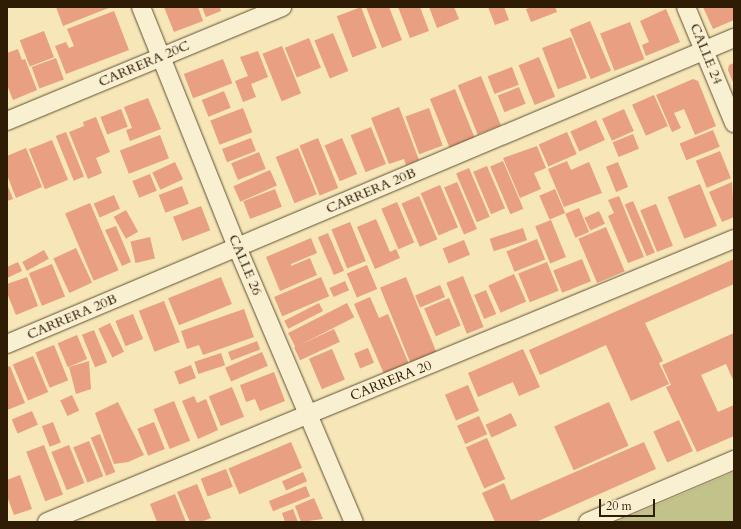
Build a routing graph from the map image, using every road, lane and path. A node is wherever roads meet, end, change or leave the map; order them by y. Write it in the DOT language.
graph roads {
  1 [pos="141,7"];
  2 [pos="282,7"];
  3 [pos="686,7"];
  4 [pos="734,38"];
  5 [pos="705,51"];
  6 [pos="160,58"];
  7 [pos="7,121"];
  8 [pos="734,123"];
  9 [pos="734,239"];
  10 [pos="238,247"];
  11 [pos="7,344"];
  12 [pos="309,414"];
  13 [pos="734,460"];
  14 [pos="47,522"];
  15 [pos="354,522"];
  16 [pos="588,522"];
  1 -- 6 [label="street, CALLE 26"];
  2 -- 6 [label="street, CARRERA 20C"];
  3 -- 5 [label="street, CALLE 24"];
  4 -- 5 [label="street, CARRERA 20B"];
  5 -- 8 [label="street, CALLE 24"];
  5 -- 10 [label="street, CARRERA 20B"];
  6 -- 7 [label="street, CARRERA 20C"];
  6 -- 10 [label="street, CALLE 26"];
  9 -- 12 [label="street, CARRERA 20"];
  10 -- 11 [label="street, CARRERA 20B"];
  10 -- 12 [label="street, CALLE 26"];
  12 -- 14 [label="street, CARRERA 20"];
  12 -- 15 [label="street, CALLE 26"];
  13 -- 16 [label="street"];
}
